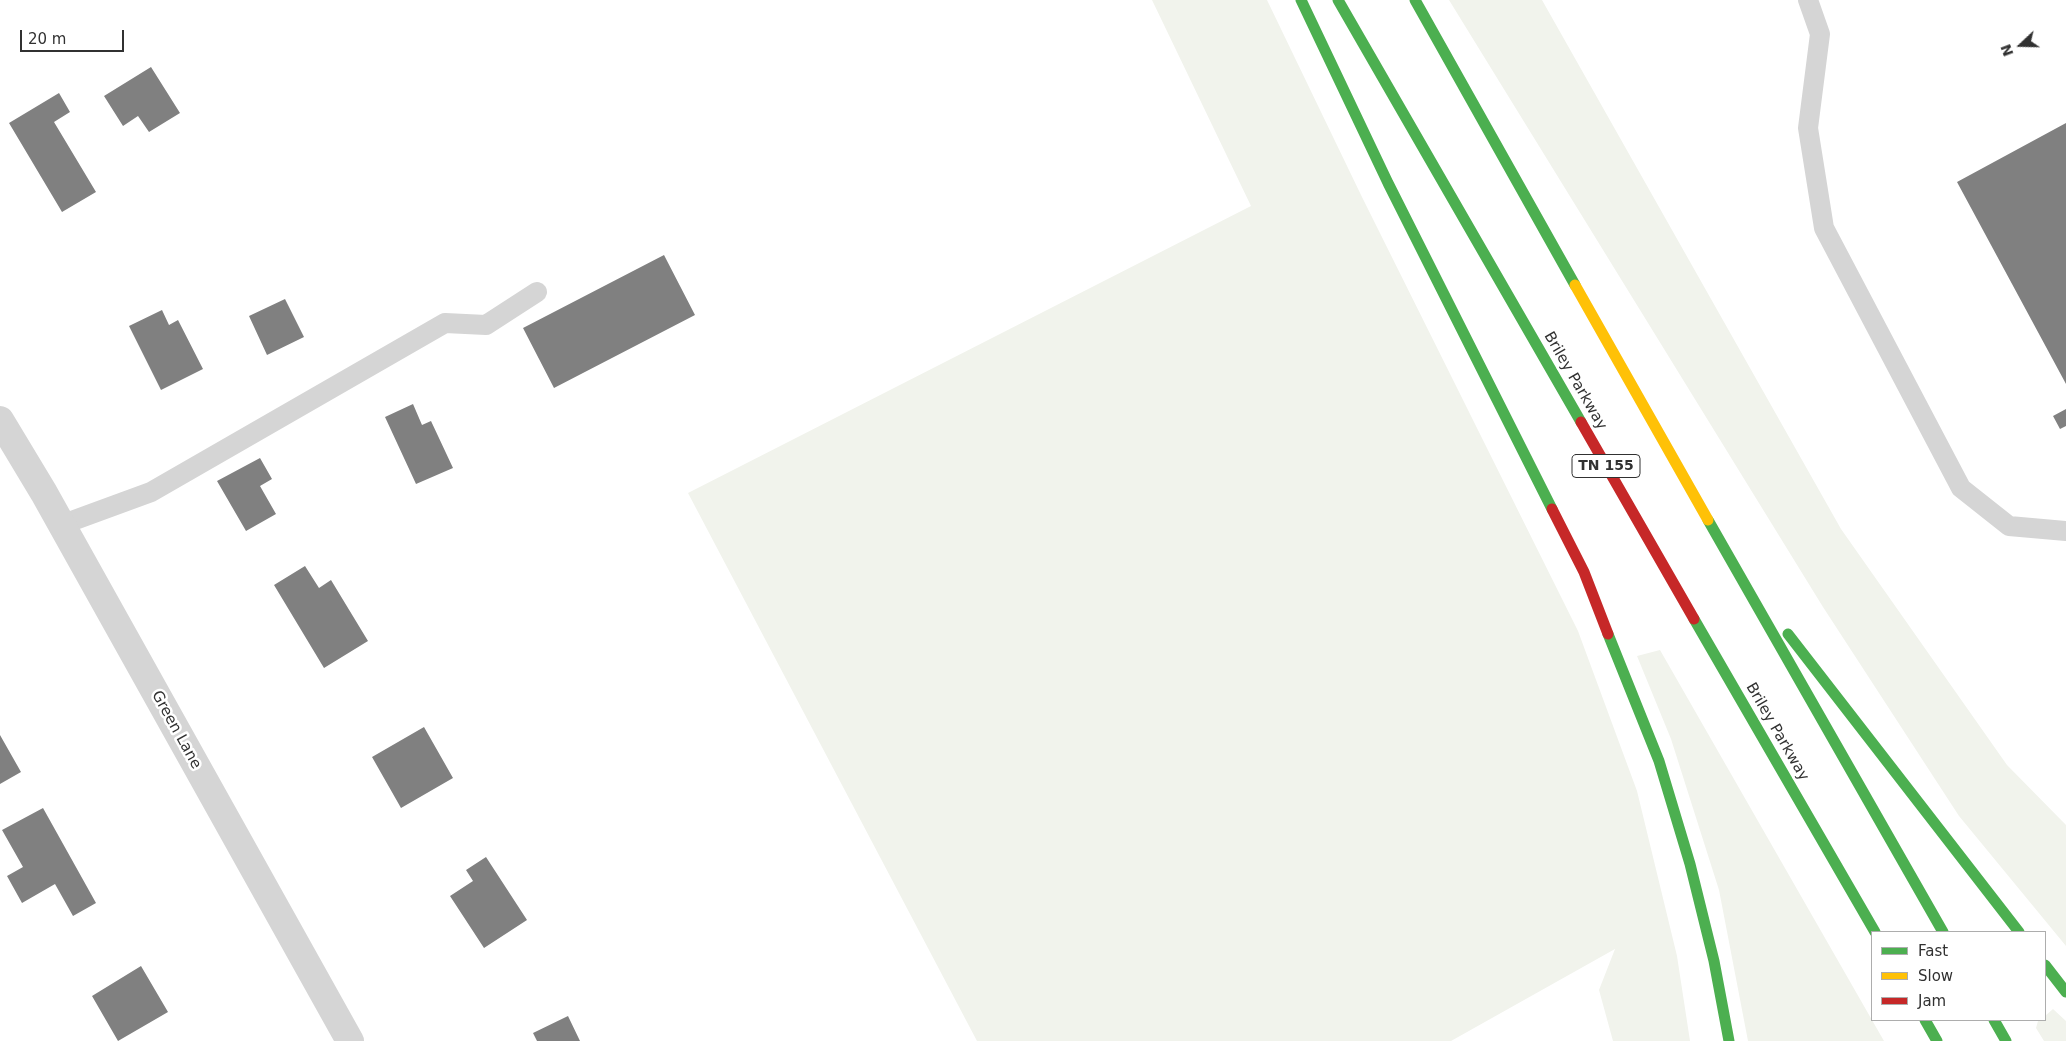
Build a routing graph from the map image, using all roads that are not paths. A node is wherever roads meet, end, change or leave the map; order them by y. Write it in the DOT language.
graph roads {
  1 [pos="1301,0"];
  2 [pos="1338,0"];
  3 [pos="1415,0"];
  4 [pos="1808,0"];
  5 [pos="537,292"];
  6 [pos="0,420"];
  7 [pos="61,525"];
  8 [pos="2066,531"];
  9 [pos="1725,551"];
  10 [pos="1874,931"];
  11 [pos="1943,931"];
  12 [pos="2019,931"];
  13 [pos="2046,966"];
  14 [pos="2066,992"];
  15 [pos="1926,1021"];
  16 [pos="1995,1021"];
  17 [pos="350,1041"];
  18 [pos="1729,1041"];
  19 [pos="1937,1041"];
  20 [pos="2006,1041"];
  1 -- 18 [label="highway"];
  2 -- 10 [label="highway, Briley Parkway / TN 155"];
  3 -- 9 [label="highway"];
  4 -- 8 [label="lane"];
  5 -- 7 [label="lane"];
  6 -- 7 [label="street, Green Lane"];
  7 -- 17 [label="street, Green Lane"];
  9 -- 11 [label="highway"];
  9 -- 12 [label="highway"];
  13 -- 14 [label="highway"];
  15 -- 19 [label="highway"];
  16 -- 20 [label="highway"];
}
